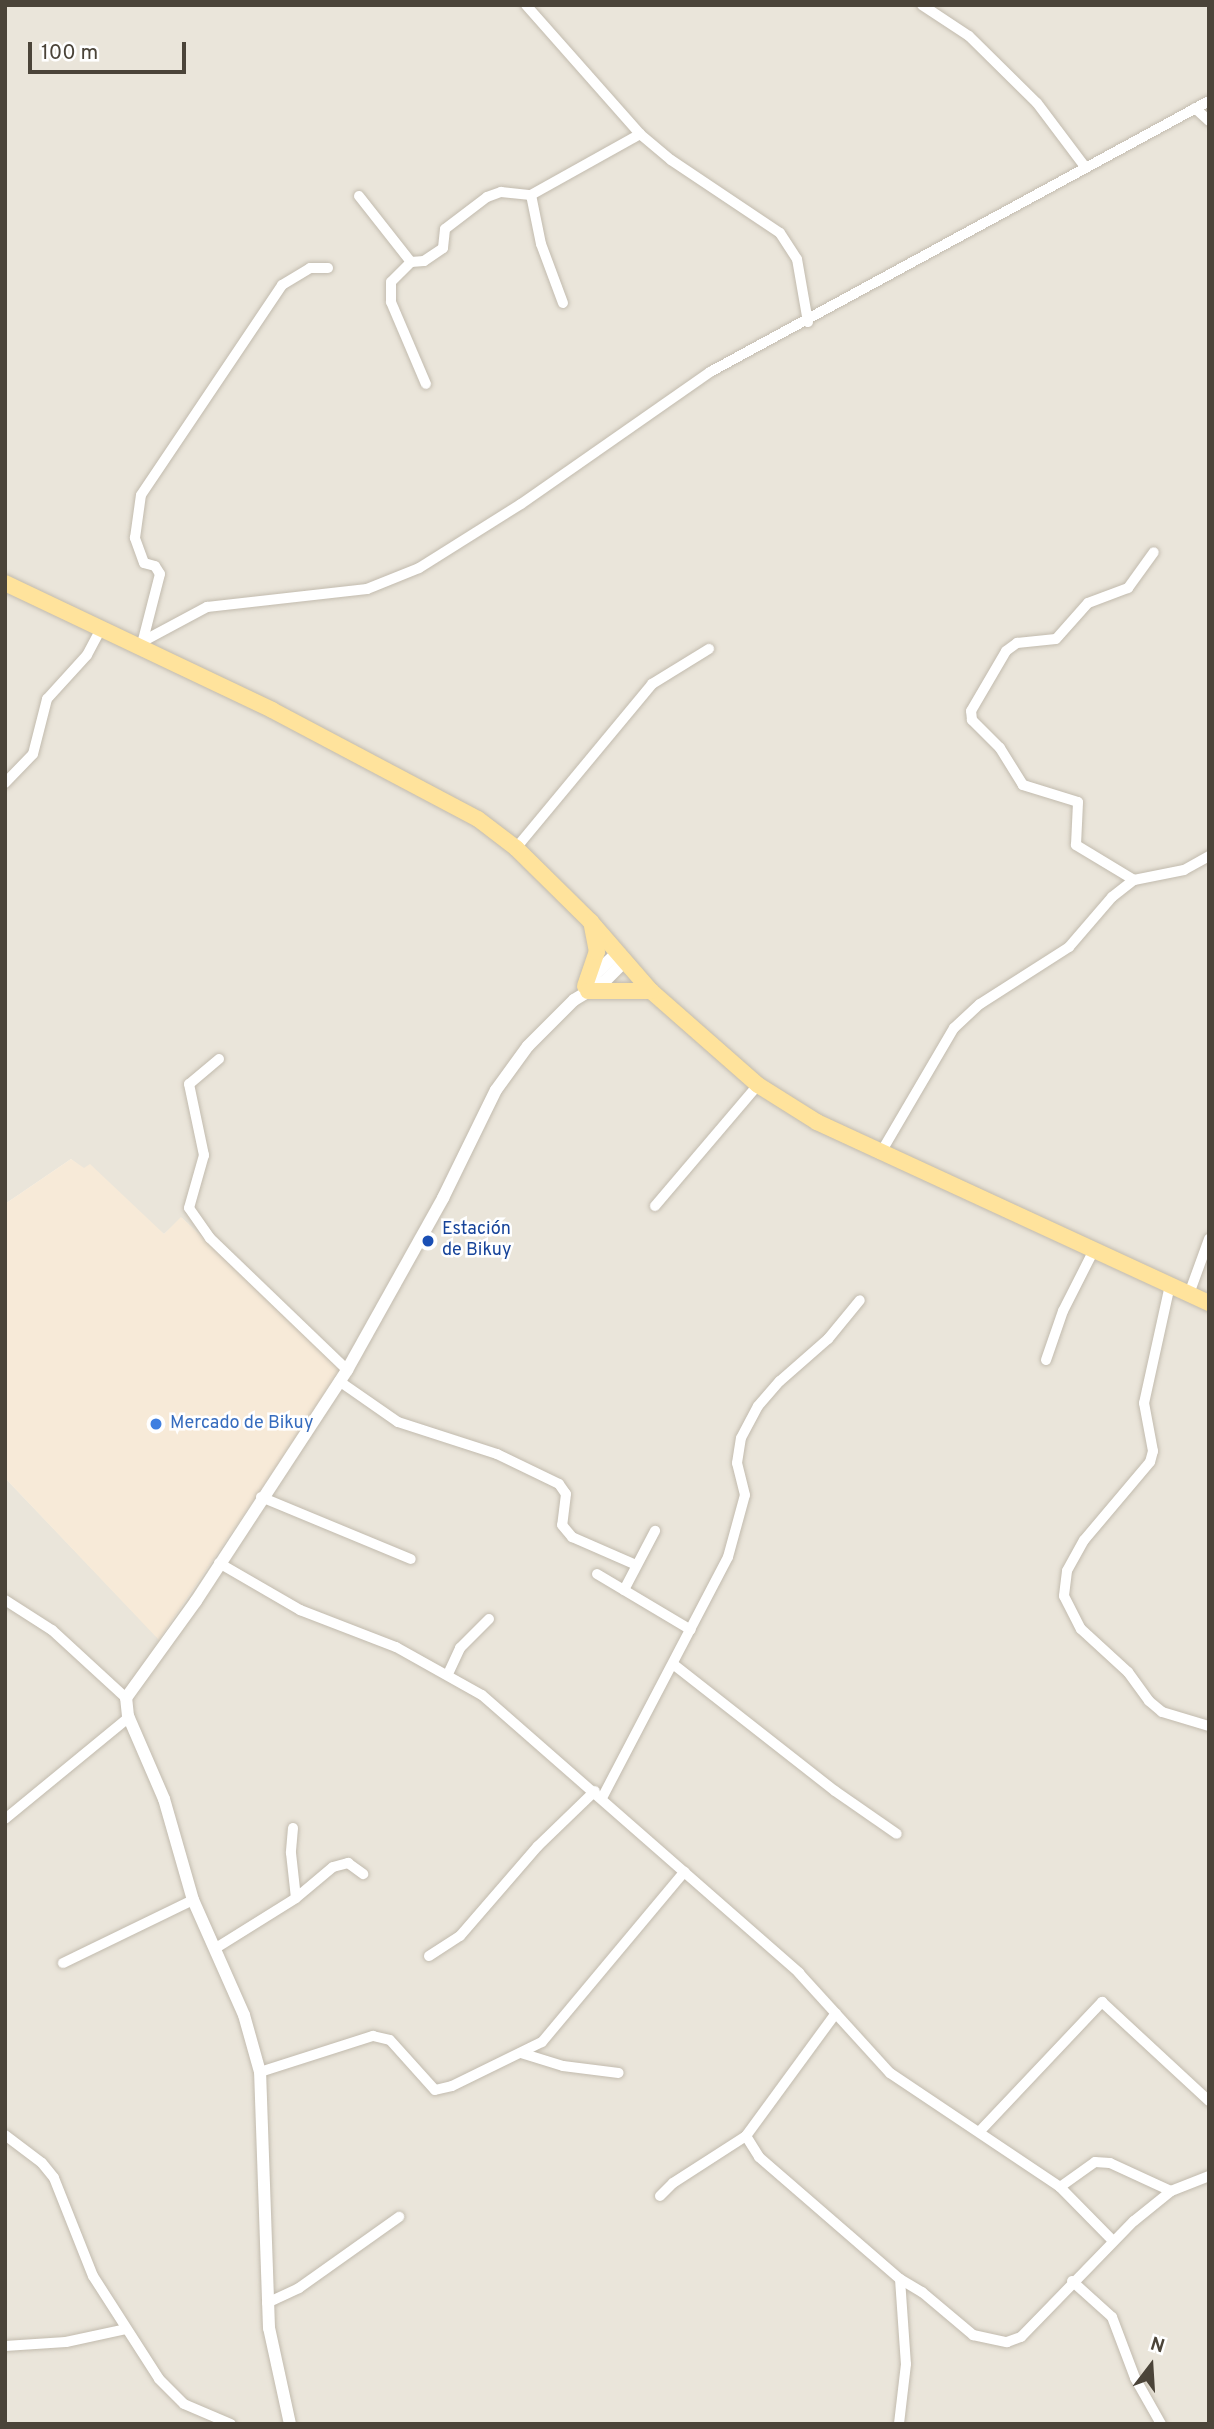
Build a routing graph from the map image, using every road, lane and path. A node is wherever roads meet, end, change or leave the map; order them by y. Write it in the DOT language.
graph roads {
  1 [pos="526,5"];
  2 [pos="922,5"];
  3 [pos="1209,102"];
  4 [pos="1195,108"];
  5 [pos="1209,121"];
  6 [pos="640,134"];
  7 [pos="1086,168"];
  8 [pos="531,195"];
  9 [pos="359,196"];
  10 [pos="411,262"];
  11 [pos="328,268"];
  12 [pos="563,303"];
  13 [pos="808,322"];
  14 [pos="426,384"];
  15 [pos="1154,552"];
  16 [pos="5,583"];
  17 [pos="101,629"];
  18 [pos="140,643"];
  19 [pos="709,649"];
  20 [pos="5,783"];
  21 [pos="516,848"];
  22 [pos="1209,856"];
  23 [pos="1134,880"];
  24 [pos="591,922"];
  25 [pos="622,956"];
  26 [pos="585,990"];
  27 [pos="651,991"];
  28 [pos="219,1059"];
  29 [pos="758,1085"];
  30 [pos="879,1154"];
  31 [pos="655,1206"];
  32 [pos="1209,1239"];
  33 [pos="1094,1250"];
  34 [pos="1170,1285"];
  35 [pos="1189,1294"];
  36 [pos="860,1300"];
  37 [pos="1209,1303"];
  38 [pos="1046,1360"];
  39 [pos="347,1370"];
  40 [pos="340,1381"];
  41 [pos="261,1497"];
  42 [pos="655,1531"];
  43 [pos="411,1559"];
  44 [pos="219,1563"];
  45 [pos="636,1565"];
  46 [pos="597,1574"];
  47 [pos="624,1590"];
  48 [pos="5,1600"];
  49 [pos="489,1619"];
  50 [pos="691,1630"];
  51 [pos="673,1664"];
  52 [pos="449,1674"];
  53 [pos="126,1698"];
  54 [pos="129,1717"];
  55 [pos="1209,1726"];
  56 [pos="598,1794"];
  57 [pos="5,1819"];
  58 [pos="293,1828"];
  59 [pos="897,1834"];
  60 [pos="684,1872"];
  61 [pos="363,1874"];
  62 [pos="296,1898"];
  63 [pos="193,1900"];
  64 [pos="216,1948"];
  65 [pos="429,1956"];
  66 [pos="63,1963"];
  67 [pos="836,2013"];
  68 [pos="542,2042"];
  69 [pos="521,2053"];
  70 [pos="545,2061"];
  71 [pos="260,2072"];
  72 [pos="619,2073"];
  73 [pos="1209,2101"];
  74 [pos="980,2131"];
  75 [pos="5,2135"];
  76 [pos="746,2136"];
  77 [pos="1209,2176"];
  78 [pos="1060,2187"];
  79 [pos="1171,2191"];
  80 [pos="660,2196"];
  81 [pos="400,2217"];
  82 [pos="1112,2240"];
  83 [pos="900,2279"];
  84 [pos="1072,2281"];
  85 [pos="267,2303"];
  86 [pos="126,2329"];
  87 [pos="5,2346"];
  88 [pos="231,2424"];
  89 [pos="290,2424"];
  90 [pos="899,2424"];
  91 [pos="1161,2424"];
  1 -- 6 [label="street"];
  2 -- 7 [label="street"];
  3 -- 4 [label="street"];
  4 -- 5 [label="street"];
  4 -- 7 [label="street"];
  6 -- 8 [label="street"];
  6 -- 13 [label="street"];
  7 -- 13 [label="street"];
  8 -- 10 [label="street"];
  8 -- 12 [label="street"];
  9 -- 10 [label="street"];
  10 -- 14 [label="street"];
  11 -- 18 [label="street"];
  13 -- 18 [label="street"];
  15 -- 23 [label="street"];
  16 -- 17 [label="main road"];
  17 -- 18 [label="main road"];
  17 -- 20 [label="street"];
  18 -- 21 [label="main road"];
  19 -- 21 [label="street"];
  21 -- 24 [label="main road"];
  22 -- 23 [label="street"];
  23 -- 30 [label="street"];
  24 -- 25 [label="main road"];
  24 -- 26 [label="main road"];
  25 -- 26 [label="street"];
  25 -- 27 [label="main road"];
  26 -- 27 [label="main road"];
  26 -- 39 [label="street"];
  27 -- 29 [label="main road"];
  28 -- 39 [label="street"];
  29 -- 30 [label="main road"];
  29 -- 31 [label="street"];
  30 -- 33 [label="main road"];
  32 -- 35 [label="street"];
  33 -- 34 [label="main road"];
  33 -- 38 [label="street"];
  34 -- 35 [label="main road"];
  34 -- 55 [label="street"];
  35 -- 37 [label="main road"];
  36 -- 50 [label="street"];
  39 -- 40 [label="street"];
  40 -- 41 [label="street"];
  40 -- 45 [label="street"];
  41 -- 43 [label="street"];
  41 -- 44 [label="street"];
  42 -- 45 [label="street"];
  44 -- 52 [label="street"];
  44 -- 53 [label="street"];
  45 -- 47 [label="street"];
  46 -- 47 [label="street"];
  47 -- 50 [label="street"];
  48 -- 53 [label="street"];
  49 -- 52 [label="street"];
  50 -- 51 [label="street"];
  51 -- 56 [label="street"];
  51 -- 59 [label="street"];
  52 -- 56 [label="street"];
  53 -- 54 [label="street"];
  54 -- 57 [label="street"];
  54 -- 63 [label="street"];
  56 -- 60 [label="street"];
  56 -- 65 [label="street"];
  58 -- 62 [label="street"];
  60 -- 67 [label="street"];
  60 -- 68 [label="street"];
  61 -- 62 [label="street"];
  62 -- 64 [label="street"];
  63 -- 64 [label="street"];
  63 -- 66 [label="street"];
  64 -- 71 [label="street"];
  67 -- 74 [label="street"];
  67 -- 76 [label="street"];
  68 -- 69 [label="street"];
  68 -- 70 [label="street"];
  69 -- 70 [label="street"];
  69 -- 71 [label="street"];
  70 -- 72 [label="street"];
  71 -- 85 [label="street"];
  73 -- 74 [label="street"];
  74 -- 78 [label="street"];
  75 -- 86 [label="street"];
  76 -- 80 [label="street"];
  76 -- 83 [label="street"];
  77 -- 79 [label="street"];
  78 -- 79 [label="street"];
  78 -- 82 [label="street"];
  79 -- 82 [label="street"];
  81 -- 85 [label="street"];
  82 -- 84 [label="street"];
  83 -- 84 [label="street"];
  83 -- 90 [label="street"];
  84 -- 91 [label="street"];
  85 -- 89 [label="street"];
  86 -- 87 [label="street"];
  86 -- 88 [label="street"];
}
